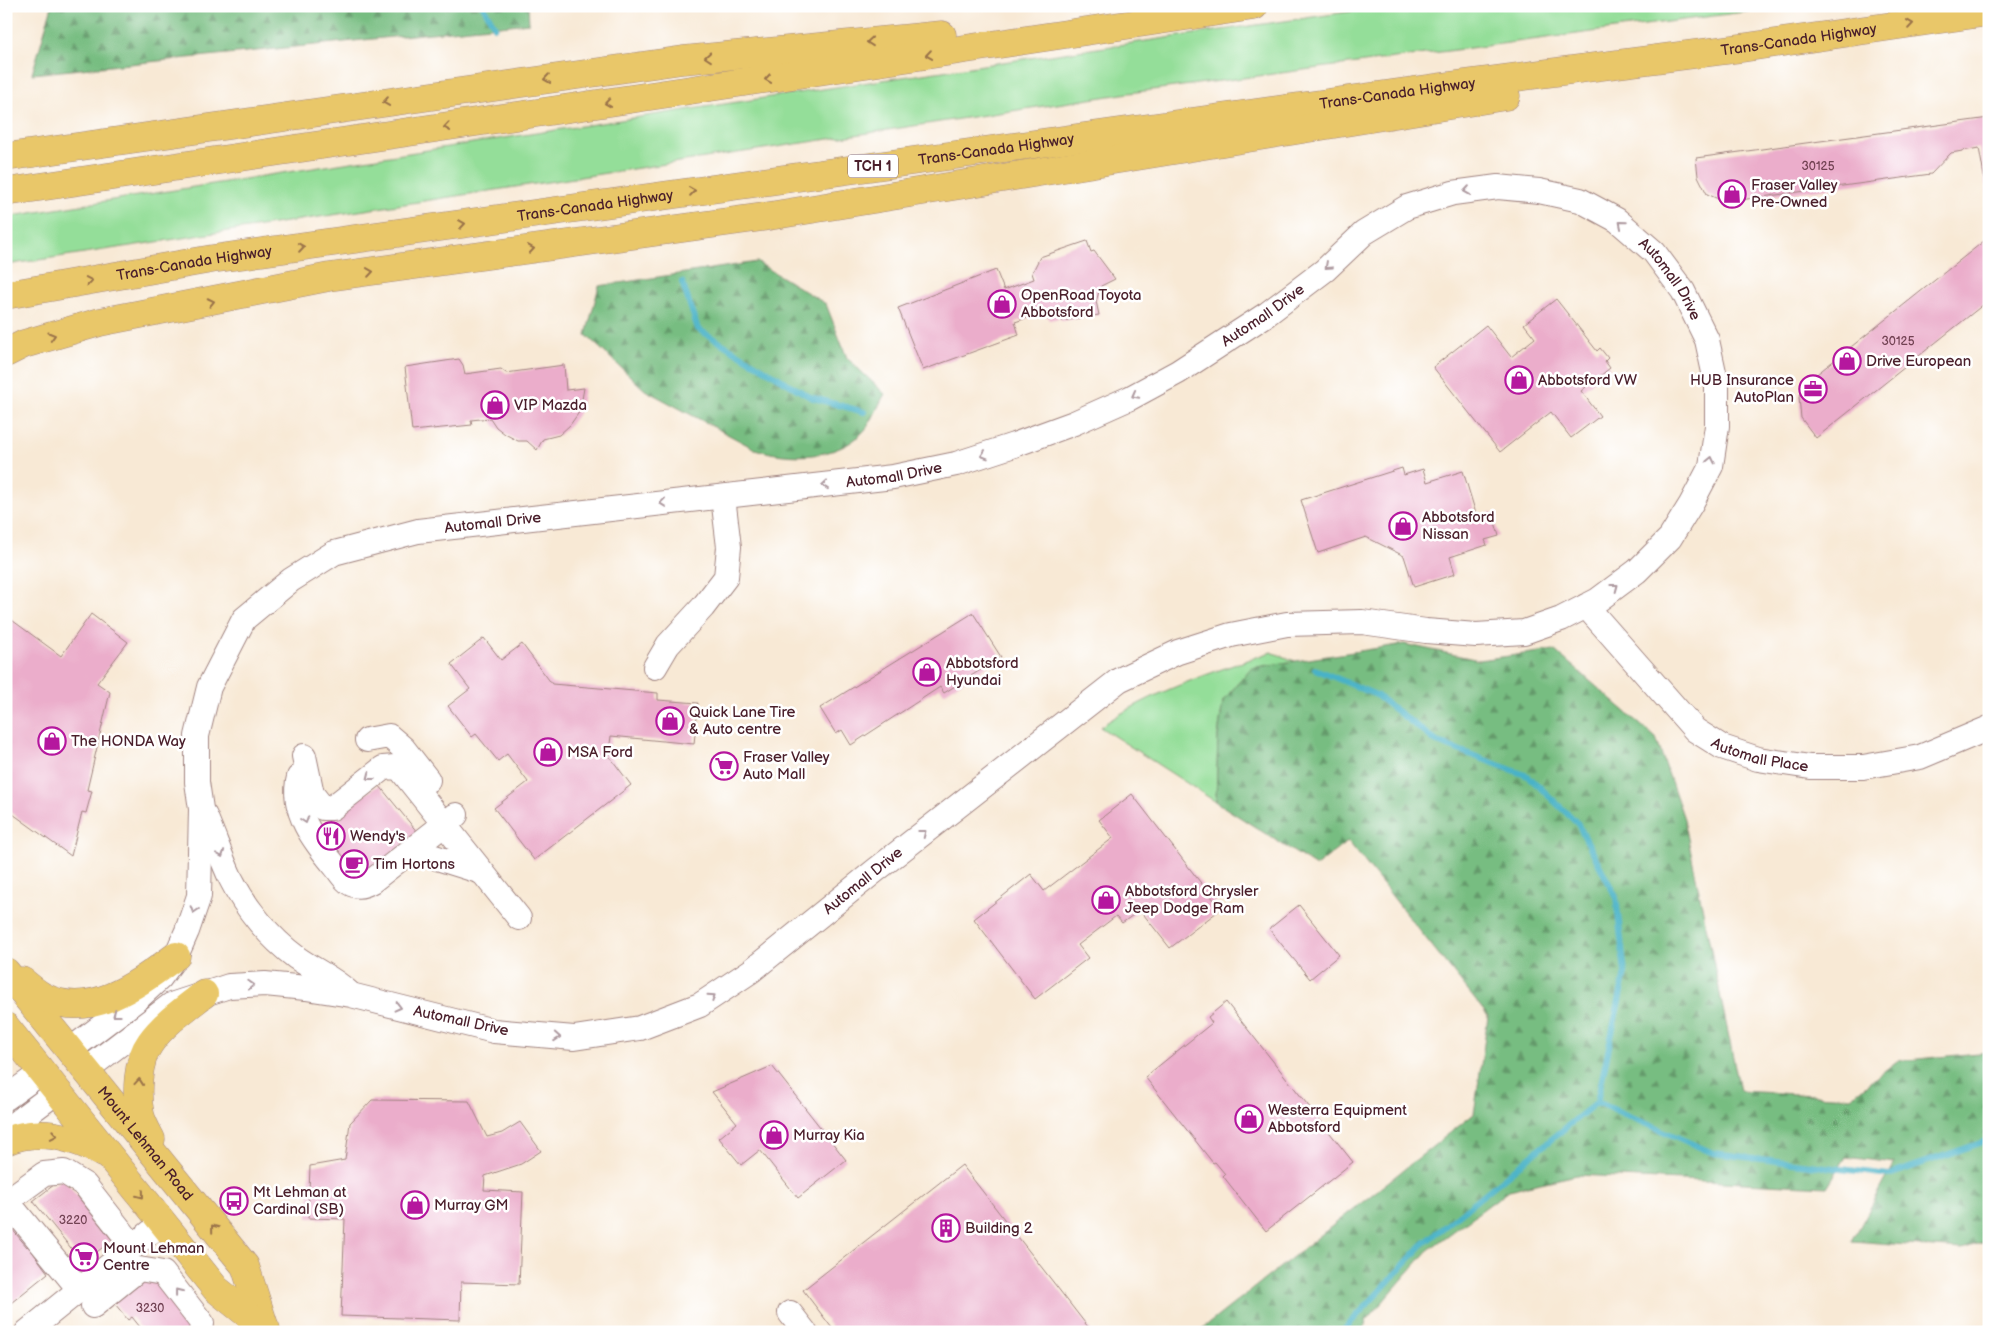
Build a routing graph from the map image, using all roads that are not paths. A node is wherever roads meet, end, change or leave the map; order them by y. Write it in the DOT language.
graph roads {
  1 [pos="1214,6"];
  2 [pos="1254,6"];
  3 [pos="1989,12"];
  4 [pos="1741,48"];
  5 [pos="98,143"];
  6 [pos="6,144"];
  7 [pos="6,157"];
  8 [pos="6,192"];
  9 [pos="6,295"];
  10 [pos="6,353"];
  11 [pos="723,496"];
  12 [pos="1586,606"];
  13 [pos="655,667"];
  14 [pos="1989,728"];
  15 [pos="367,740"];
  16 [pos="202,809"];
  17 [pos="445,824"];
  18 [pos="412,850"];
  19 [pos="482,872"];
  20 [pos="176,956"];
  21 [pos="6,970"];
  22 [pos="204,994"];
  23 [pos="351,995"];
  24 [pos="6,1027"];
  25 [pos="78,1060"];
  26 [pos="50,1082"];
  27 [pos="6,1098"];
  28 [pos="6,1130"];
  29 [pos="6,1141"];
  30 [pos="110,1157"];
  31 [pos="160,1161"];
  32 [pos="7,1201"];
  33 [pos="163,1222"];
  34 [pos="133,1246"];
  35 [pos="86,1298"];
  36 [pos="790,1313"];
  37 [pos="264,1330"];
  38 [pos="26,1332"];
  39 [pos="201,1332"];
  40 [pos="805,1332"];
  1 -- 5 [label="main road, one-way"];
  2 -- 8 [label="main road, one-way"];
  4 -- 3 [label="main road, Trans-Canada Highway / TCH 1, one-way"];
  9 -- 4 [label="main road, Trans-Canada Highway / TCH 1, one-way"];
  10 -- 4 [label="main road, one-way"];
  5 -- 6 [label="main road"];
  5 -- 7 [label="main road"];
  12 -- 11 [label="street, Automall Drive, one-way"];
  11 -- 13 [label="street"];
  11 -- 16 [label="street, Automall Drive, one-way"];
  12 -- 14 [label="street, Automall Place"];
  23 -- 12 [label="street, Automall Drive, one-way"];
  15 -- 17 [label="street"];
  16 -- 20 [label="street, Automall Drive, one-way"];
  16 -- 23 [label="street, Automall Drive, one-way"];
  17 -- 18 [label="street"];
  17 -- 18 [label="street, one-way"];
  17 -- 19 [label="street"];
  17 -- 19 [label="street"];
  18 -- 19 [label="street"];
  20 -- 21 [label="main road"];
  20 -- 25 [label="street, Automall Drive, one-way"];
  21 -- 25 [label="main road, Mount Lehman Road"];
  22 -- 23 [label="street, Automall Drive, one-way"];
  22 -- 25 [label="street, Automall Drive"];
  31 -- 22 [label="main road, one-way"];
  24 -- 26 [label="main road, Mount Lehman Road"];
  25 -- 26 [label="main road"];
  25 -- 31 [label="main road, Mount Lehman Road"];
  26 -- 27 [label="street"];
  26 -- 28 [label="street"];
  26 -- 30 [label="main road, Mount Lehman Road"];
  29 -- 30 [label="main road, one-way"];
  30 -- 33 [label="main road, Mount Lehman Road, one-way"];
  37 -- 31 [label="main road, Mount Lehman Road, one-way"];
  32 -- 34 [label="street"];
  32 -- 35 [label="street"];
  33 -- 34 [label="street"];
  33 -- 37 [label="main road, Mount Lehman Road"];
  34 -- 35 [label="street"];
  35 -- 38 [label="street"];
  39 -- 35 [label="street, one-way"];
  36 -- 40 [label="street"];
}
